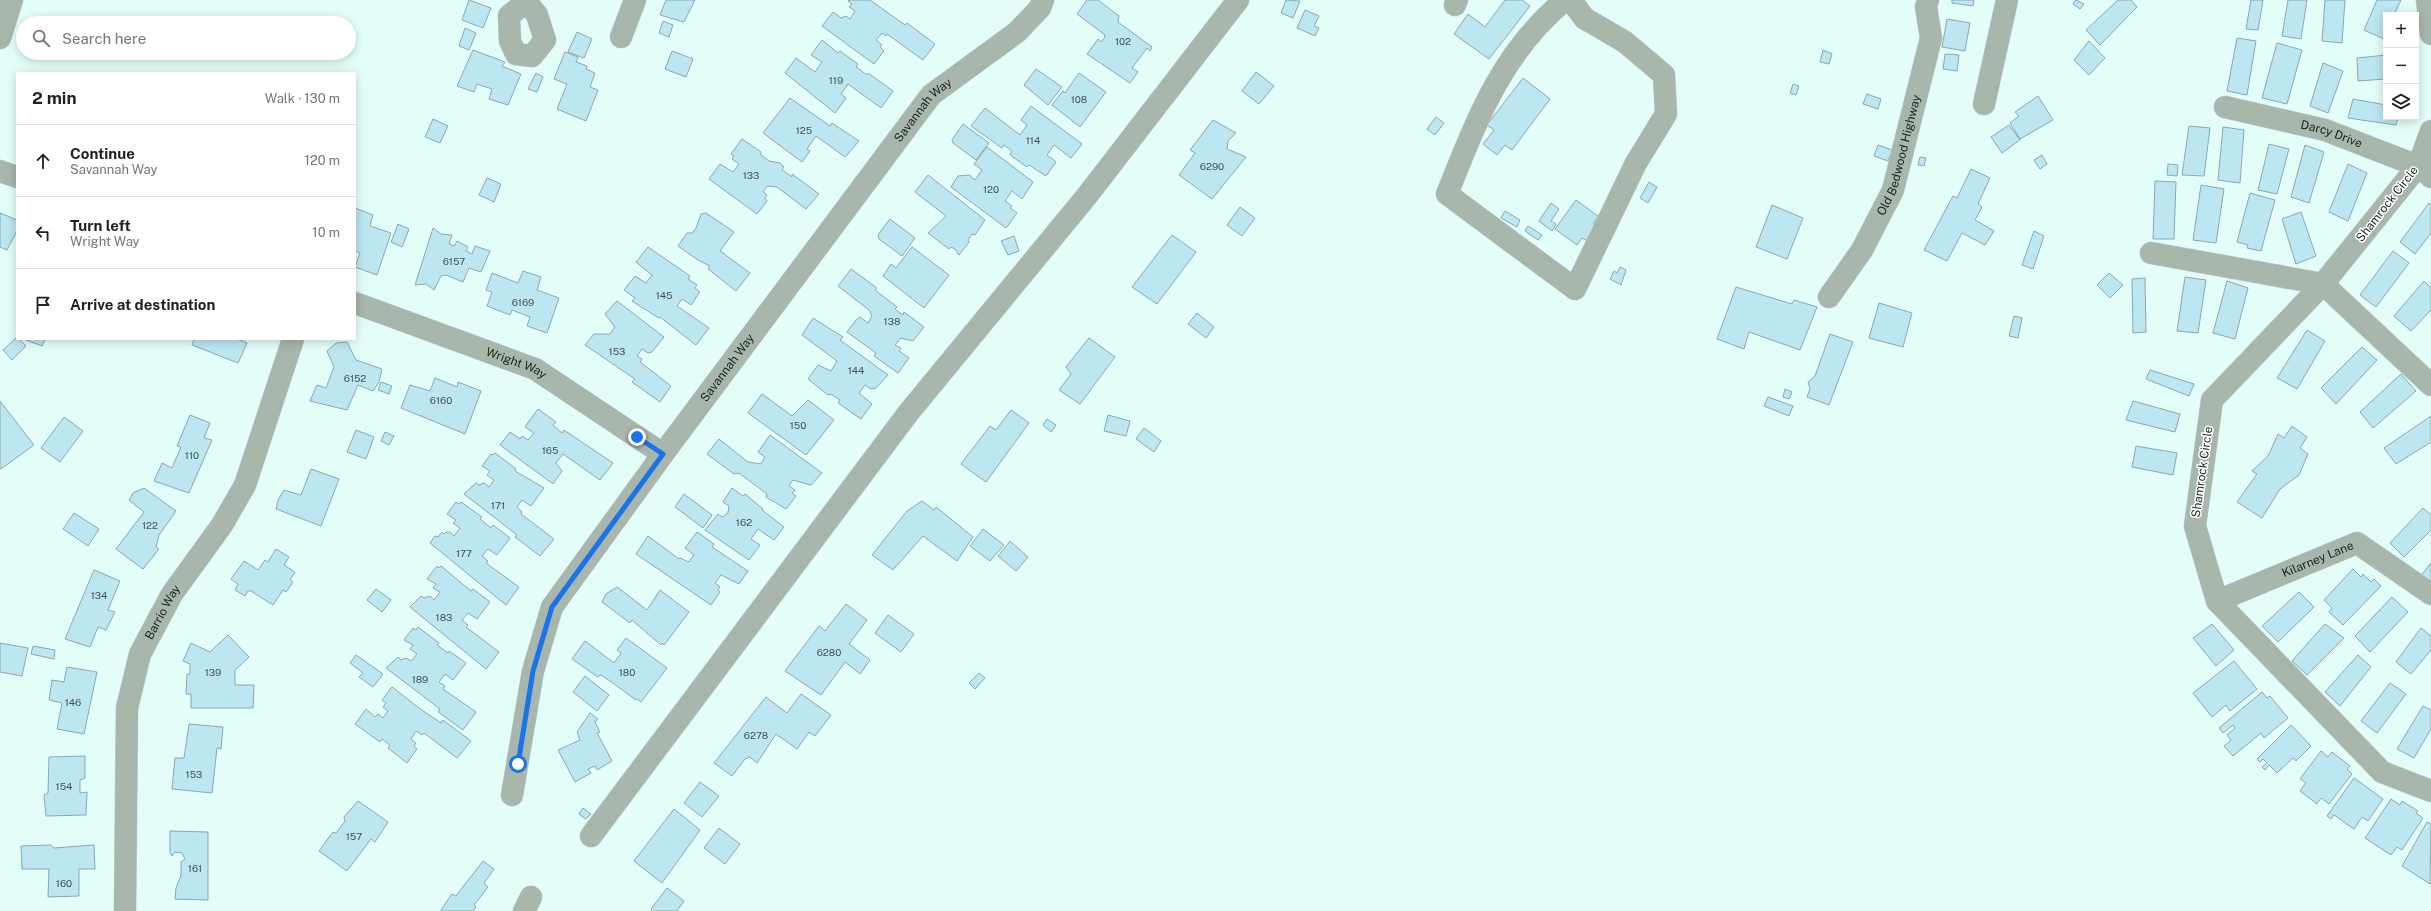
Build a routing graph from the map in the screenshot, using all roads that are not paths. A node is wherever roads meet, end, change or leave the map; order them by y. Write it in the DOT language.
graph roads {
  1 [pos="635,0"];
  2 [pos="1043,0"];
  3 [pos="1238,0"];
  4 [pos="1565,0"];
  5 [pos="1570,0"];
  6 [pos="1928,0"];
  7 [pos="2007,0"];
  8 [pos="2426,0"];
  9 [pos="8,2"];
  10 [pos="2431,34"];
  11 [pos="621,37"];
  12 [pos="0,38"];
  13 [pos="1984,104"];
  14 [pos="2225,107"];
  15 [pos="2431,131"];
  16 [pos="0,171"];
  17 [pos="2425,172"];
  18 [pos="16,177"];
  19 [pos="2151,253"];
  20 [pos="2323,284"];
  21 [pos="1829,297"];
  22 [pos="356,303"];
  23 [pos="293,340"];
  24 [pos="2431,386"];
  25 [pos="663,454"];
  26 [pos="2431,594"];
  27 [pos="2217,601"];
  28 [pos="2431,791"];
  29 [pos="512,795"];
  30 [pos="591,836"];
  31 [pos="125,911"];
  1 -- 11 [label="street"];
  2 -- 25 [label="street, Savannah Way"];
  3 -- 30 [label="street"];
  4 -- 5 [label="street"];
  6 -- 21 [label="street, Old Bedwood Highway"];
  7 -- 13 [label="street"];
  8 -- 10 [label="street"];
  9 -- 12 [label="street"];
  14 -- 17 [label="street, Darcy Drive"];
  15 -- 17 [label="street, Shamrock Circle"];
  16 -- 18 [label="street"];
  17 -- 20 [label="street, Shamrock Circle"];
  19 -- 20 [label="street"];
  20 -- 24 [label="street"];
  20 -- 27 [label="street, Shamrock Circle"];
  22 -- 25 [label="street, Wright Way"];
  23 -- 31 [label="street, Barrio Way"];
  25 -- 29 [label="street, Savannah Way"];
  26 -- 27 [label="street, Kilarney Lane"];
  27 -- 28 [label="street, Shamrock Circle"];
}
